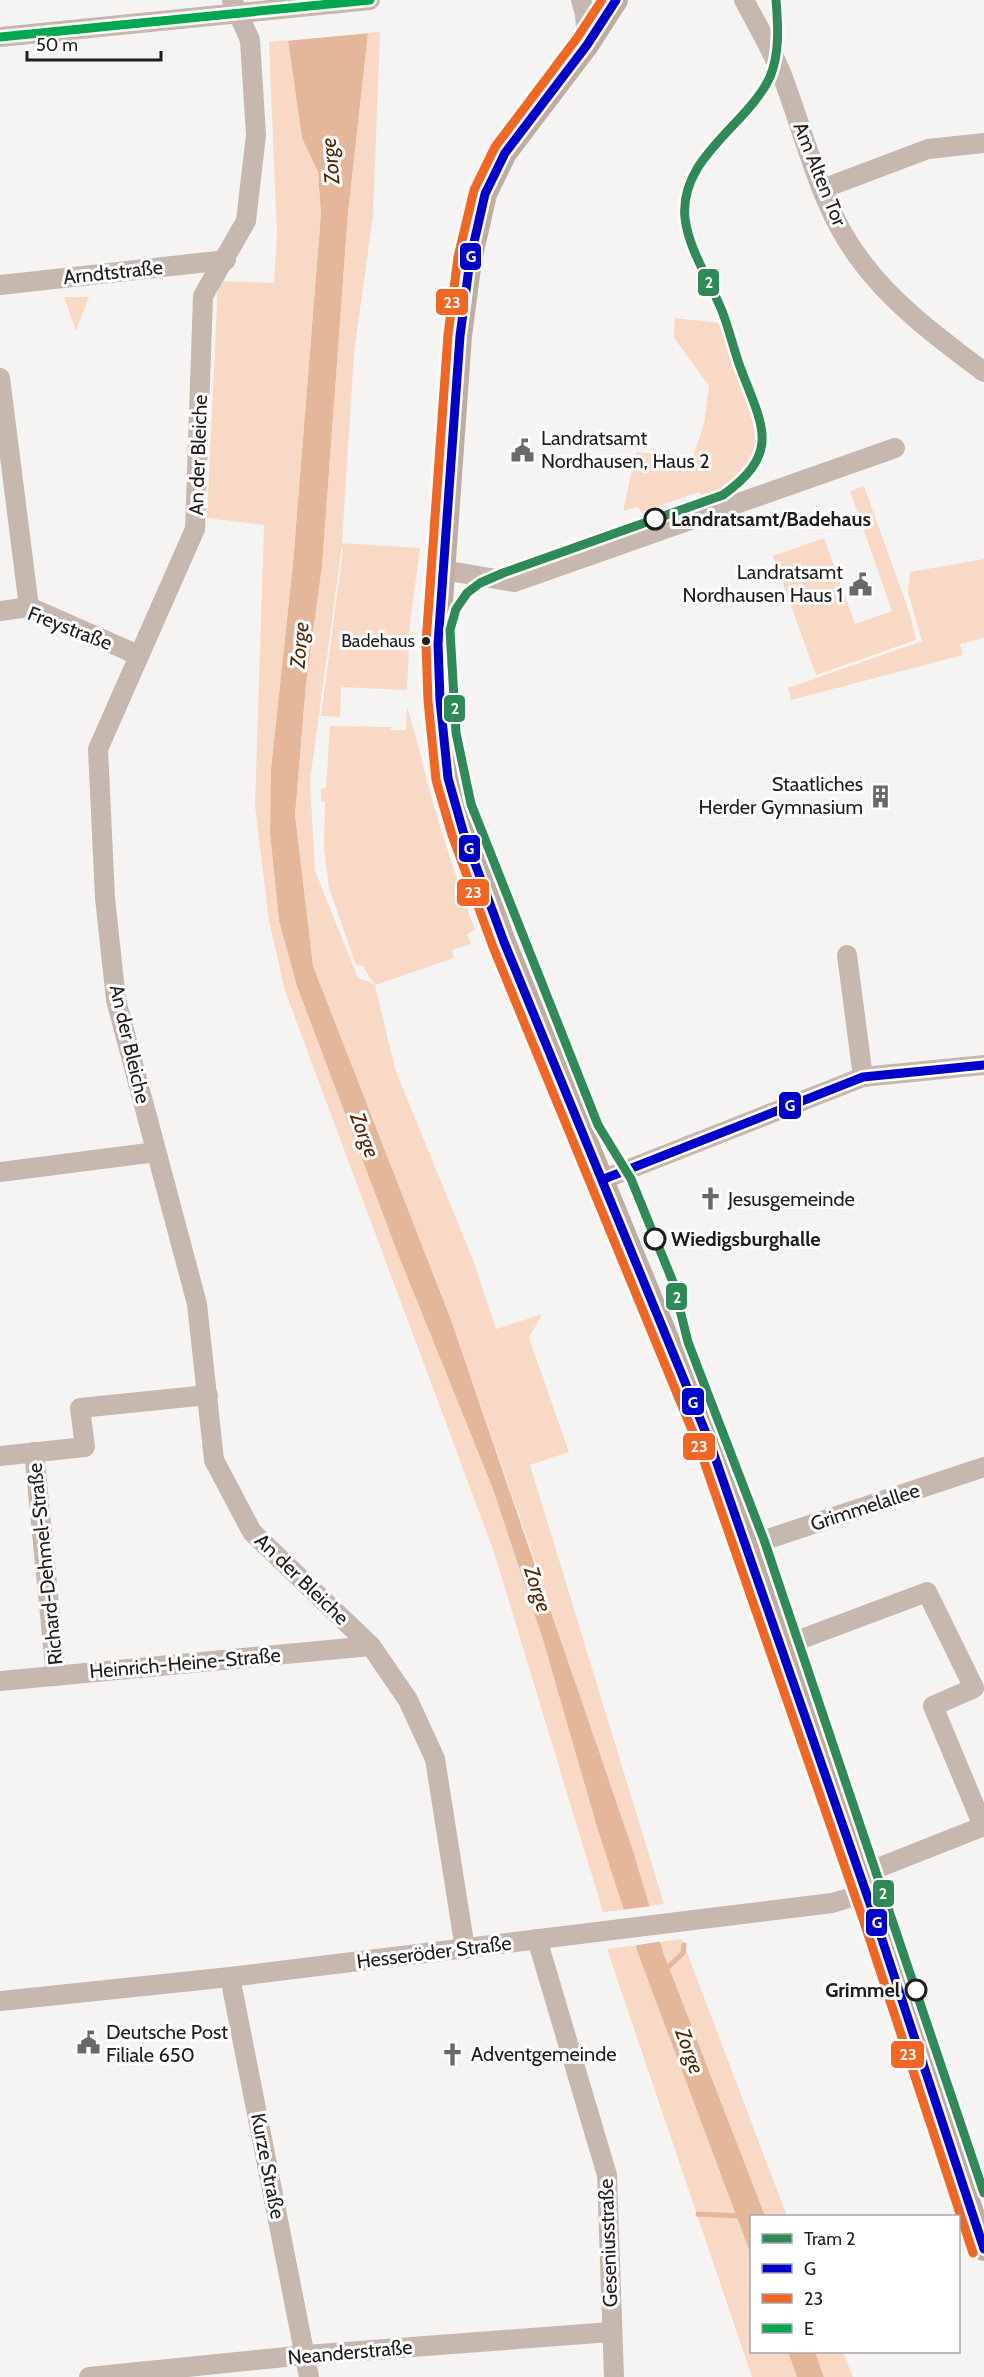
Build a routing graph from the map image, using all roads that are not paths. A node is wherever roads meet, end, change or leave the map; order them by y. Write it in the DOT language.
graph roads {
  1 [pos="370,0"];
  2 [pos="580,0"];
  3 [pos="616,0"];
  4 [pos="744,0"];
  5 [pos="235,7"];
  6 [pos="0,37"];
  7 [pos="587,45"];
  8 [pos="984,143"];
  9 [pos="822,189"];
  10 [pos="226,260"];
  11 [pos="0,285"];
  12 [pos="984,372"];
  13 [pos="0,378"];
  14 [pos="895,448"];
  15 [pos="443,570"];
  16 [pos="29,607"];
  17 [pos="0,611"];
  18 [pos="138,655"];
  19 [pos="847,955"];
  20 [pos="984,1065"];
  21 [pos="863,1077"];
  22 [pos="156,1152"];
  23 [pos="0,1172"];
  24 [pos="604,1179"];
  25 [pos="208,1395"];
  26 [pos="34,1452"];
  27 [pos="0,1456"];
  28 [pos="984,1467"];
  29 [pos="747,1546"];
  30 [pos="371,1646"];
  31 [pos="780,1647"];
  32 [pos="56,1676"];
  33 [pos="0,1681"];
  34 [pos="983,1826"];
  35 [pos="863,1884"];
  36 [pos="537,1940"];
  37 [pos="465,1949"];
  38 [pos="230,1977"];
  39 [pos="0,2001"];
  40 [pos="984,2249"];
  41 [pos="611,2332"];
  42 [pos="306,2355"];
  43 [pos="89,2377"];
  44 [pos="309,2377"];
  45 [pos="614,2377"];
  1 -- 5 [label="street"];
  2 -- 7 [label="street"];
  3 -- 7 [label="main road"];
  4 -- 9 [label="street, Am Alten Tor"];
  5 -- 6 [label="street"];
  5 -- 10 [label="street, An der Bleiche"];
  7 -- 15 [label="main road"];
  8 -- 9 [label="street"];
  9 -- 12 [label="street, Am Alten Tor"];
  10 -- 11 [label="street, Arndtstraße"];
  10 -- 18 [label="street, An der Bleiche"];
  13 -- 16 [label="street"];
  14 -- 15 [label="street"];
  15 -- 24 [label="main road"];
  16 -- 17 [label="street, Freystraße"];
  16 -- 18 [label="street, Freystraße"];
  18 -- 22 [label="street, An der Bleiche"];
  19 -- 21 [label="street"];
  20 -- 21 [label="street"];
  21 -- 24 [label="street"];
  22 -- 23 [label="street"];
  22 -- 25 [label="street, An der Bleiche"];
  24 -- 29 [label="main road"];
  25 -- 26 [label="street"];
  25 -- 30 [label="street, An der Bleiche"];
  26 -- 27 [label="street"];
  26 -- 32 [label="street, Richard-Dehmel-Straße"];
  28 -- 29 [label="street, Grimmelallee"];
  29 -- 31 [label="main road"];
  30 -- 32 [label="street, Heinrich-Heine-Straße"];
  30 -- 37 [label="street, An der Bleiche"];
  31 -- 34 [label="street"];
  31 -- 35 [label="main road"];
  32 -- 33 [label="street, Heinrich-Heine-Straße"];
  34 -- 35 [label="street"];
  35 -- 36 [label="street, Hesseröder Straße"];
  35 -- 40 [label="main road"];
  36 -- 37 [label="street, Hesseröder Straße"];
  36 -- 41 [label="street, Geseniusstraße"];
  37 -- 38 [label="street, Hesseröder Straße"];
  38 -- 39 [label="street, Hesseröder Straße"];
  38 -- 42 [label="street, Kurze Straße"];
  41 -- 42 [label="street, Neanderstraße"];
  41 -- 45 [label="street, Geseniusstraße"];
  42 -- 43 [label="street, Neanderstraße"];
  42 -- 44 [label="street, Kurze Straße"];
}
